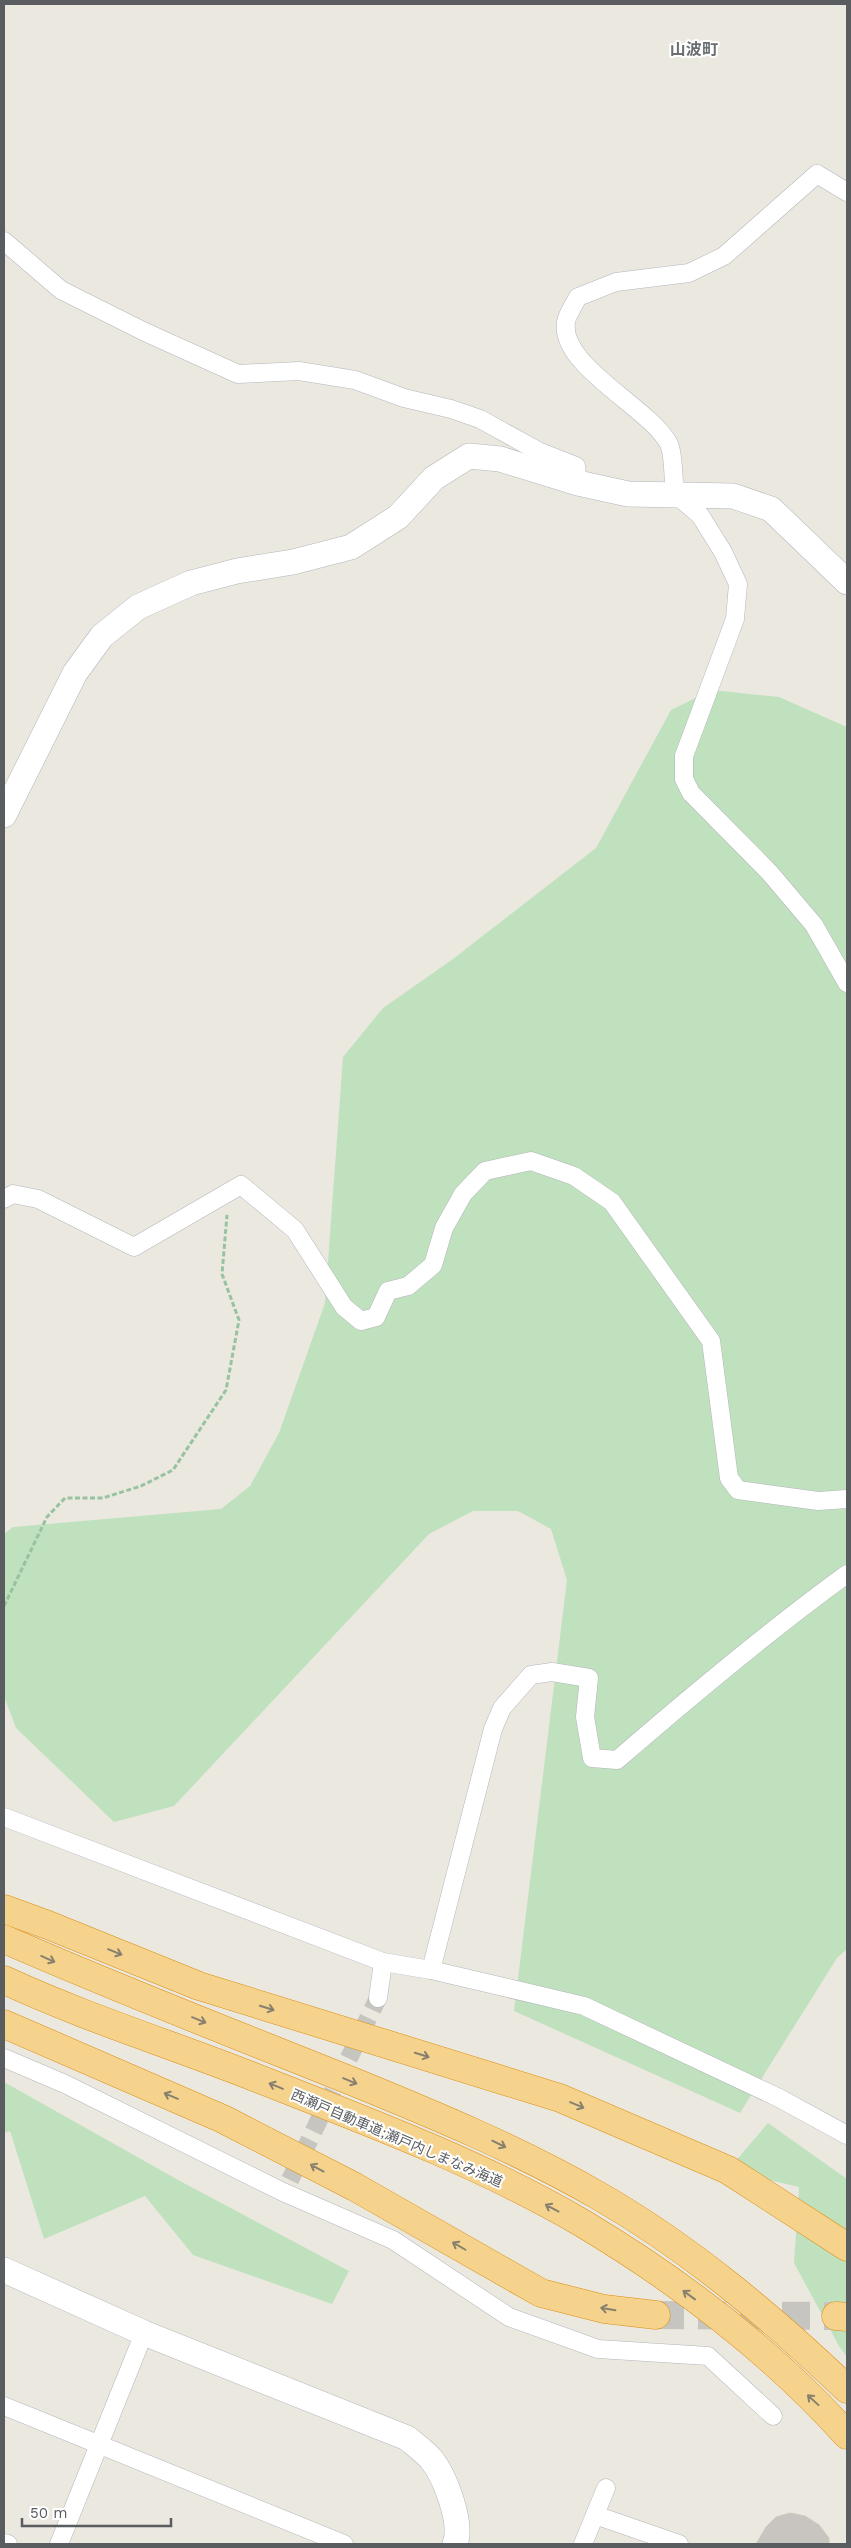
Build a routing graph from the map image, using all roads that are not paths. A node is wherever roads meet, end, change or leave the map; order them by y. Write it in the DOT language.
graph roads {
  1 [pos="847,192"];
  2 [pos="4,240"];
  3 [pos="578,483"];
  4 [pos="675,494"];
  5 [pos="847,582"];
  6 [pos="4,815"];
  7 [pos="847,983"];
  8 [pos="4,1199"];
  9 [pos="847,1499"];
  10 [pos="847,1574"];
  11 [pos="4,1817"];
  12 [pos="4,1909"];
  13 [pos="4,1939"];
  14 [pos="383,1962"];
  15 [pos="431,1970"];
  16 [pos="4,1980"];
  17 [pos="378,1998"];
  18 [pos="4,2024"];
  19 [pos="4,2058"];
  20 [pos="847,2135"];
  21 [pos="847,2247"];
  22 [pos="4,2270"];
  23 [pos="656,2315"];
  24 [pos="144,2333"];
  25 [pos="847,2389"];
  26 [pos="4,2406"];
  27 [pos="773,2416"];
  28 [pos="847,2435"];
  29 [pos="99,2445"];
  30 [pos="606,2488"];
  31 [pos="595,2515"];
  32 [pos="4,2543"];
  33 [pos="8,2544"];
  34 [pos="59,2544"];
  35 [pos="344,2544"];
  36 [pos="455,2544"];
  37 [pos="583,2544"];
  38 [pos="679,2544"];
  1 -- 4 [label="street"];
  2 -- 3 [label="street"];
  3 -- 4 [label="street"];
  3 -- 6 [label="street"];
  4 -- 5 [label="street"];
  4 -- 7 [label="street"];
  8 -- 9 [label="street"];
  10 -- 15 [label="street"];
  11 -- 14 [label="street"];
  12 -- 21 [label="highway, one-way"];
  13 -- 25 [label="highway, one-way"];
  14 -- 15 [label="street"];
  14 -- 17 [label="street"];
  15 -- 20 [label="street"];
  28 -- 16 [label="highway, 西瀬戸自動車道;瀬戸内しまなみ海道, one-way"];
  23 -- 18 [label="highway, one-way"];
  19 -- 27 [label="street"];
  22 -- 24 [label="street"];
  24 -- 29 [label="street"];
  24 -- 36 [label="street"];
  26 -- 29 [label="street"];
  29 -- 34 [label="street"];
  29 -- 35 [label="street"];
  30 -- 31 [label="street"];
  31 -- 37 [label="street"];
  31 -- 38 [label="street"];
  32 -- 33 [label="street"];
}
